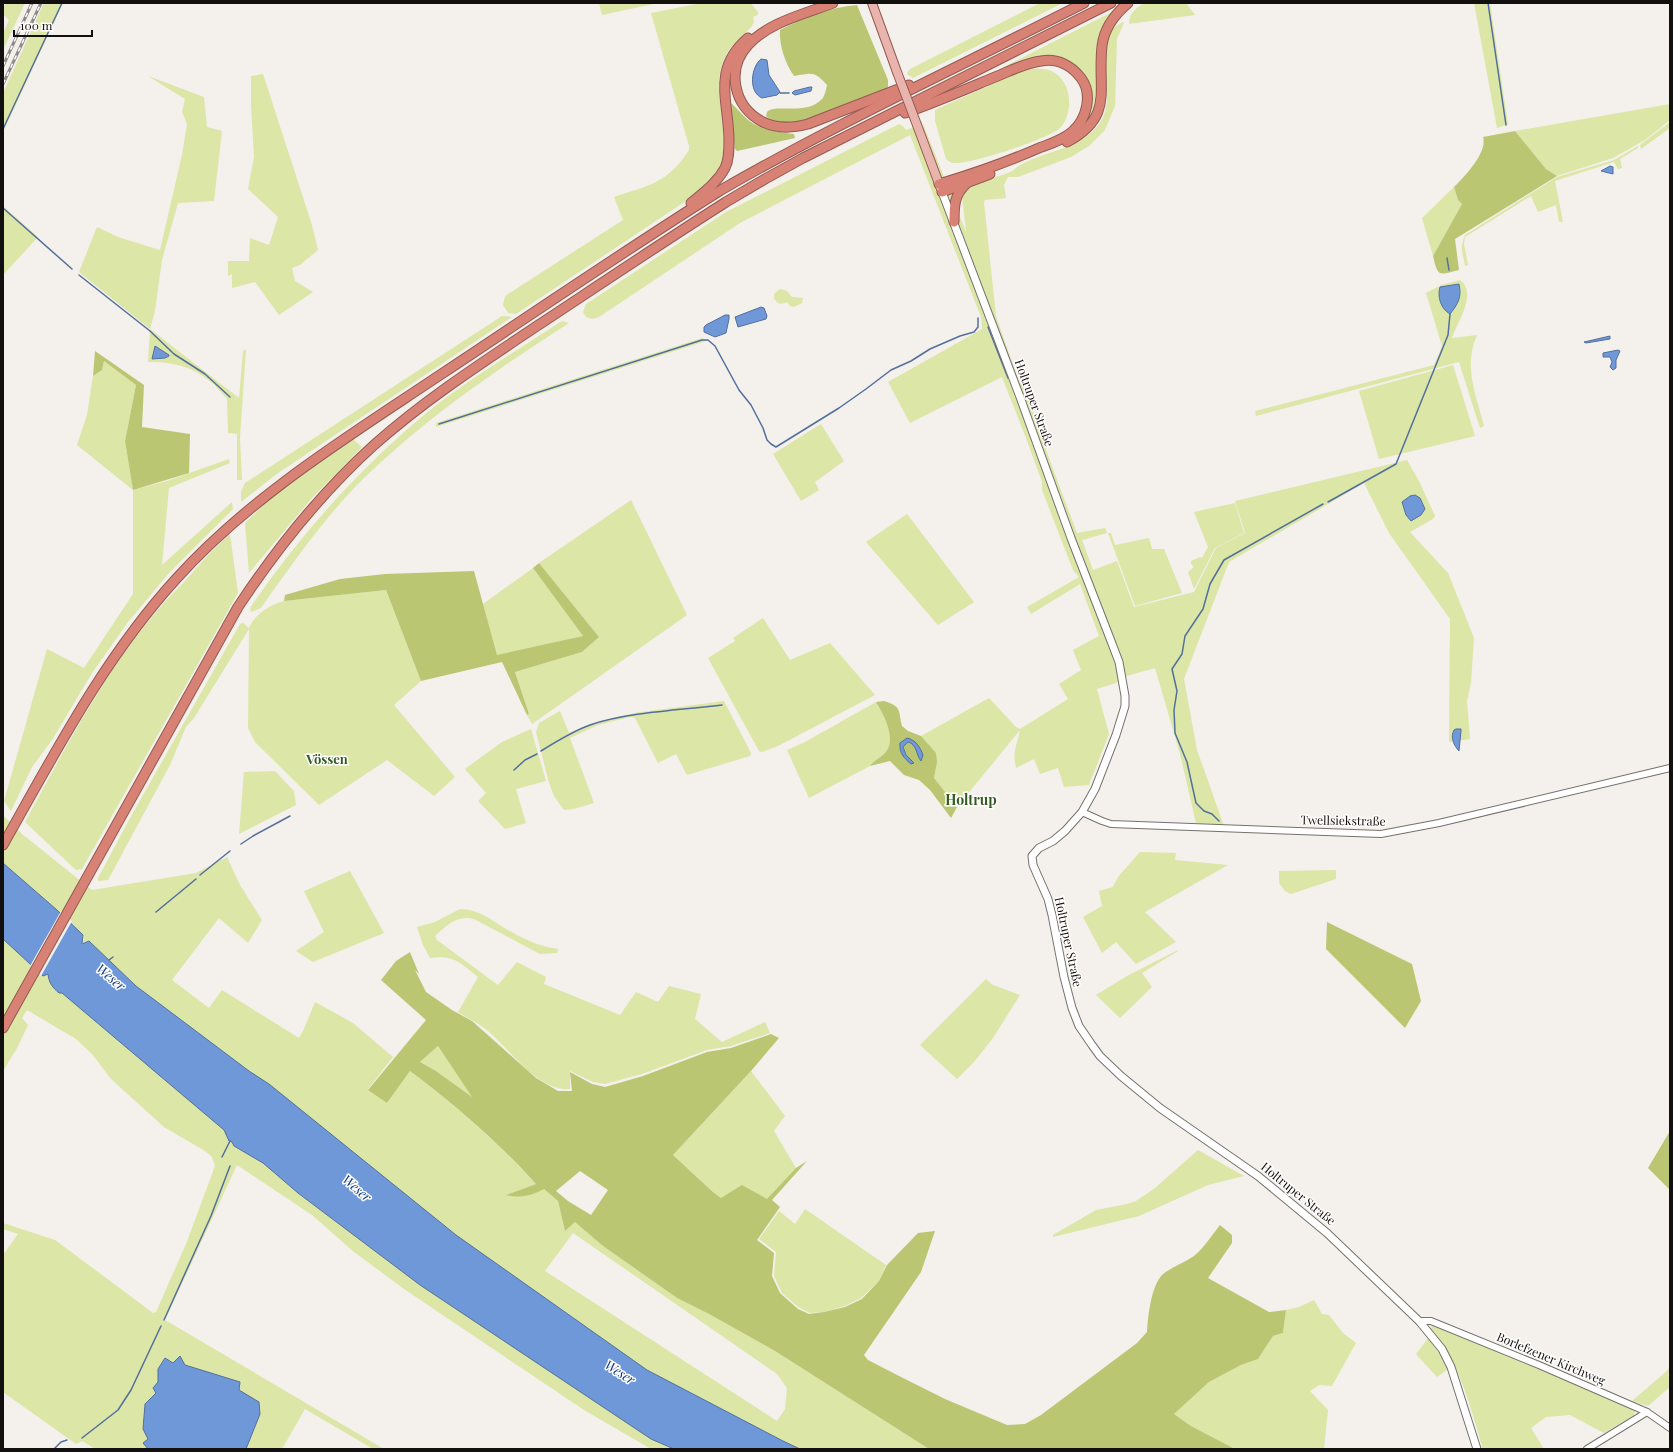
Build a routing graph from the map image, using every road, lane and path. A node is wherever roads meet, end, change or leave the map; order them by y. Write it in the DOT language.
graph roads {
  1 [pos="816,3"];
  2 [pos="833,3"];
  3 [pos="872,3"];
  4 [pos="878,3"];
  5 [pos="1084,3"];
  6 [pos="1110,3"];
  7 [pos="1128,3"];
  8 [pos="880,24"];
  9 [pos="961,65"];
  10 [pos="864,127"];
  11 [pos="967,183"];
  12 [pos="941,188"];
  13 [pos="678,218"];
  14 [pos="954,222"];
  15 [pos="1670,768"];
  16 [pos="1082,812"];
  17 [pos="3,845"];
  18 [pos="3,1028"];
  19 [pos="1419,1320"];
  20 [pos="1647,1412"];
  21 [pos="1670,1428"];
  22 [pos="1477,1449"];
  23 [pos="1587,1449"];
  1 -- 13 [label="highway"];
  2 -- 9 [label="highway"];
  3 -- 8 [label="main road"];
  4 -- 8 [label="main road"];
  5 -- 9 [label="highway"];
  6 -- 10 [label="highway"];
  7 -- 11 [label="highway"];
  8 -- 12 [label="main road, bridge"];
  9 -- 13 [label="highway"];
  10 -- 12 [label="highway"];
  10 -- 18 [label="highway"];
  11 -- 12 [label="highway"];
  11 -- 14 [label="highway"];
  12 -- 14 [label="main road, Holtruper Straße"];
  13 -- 17 [label="highway"];
  14 -- 16 [label="main road, Holtruper Straße"];
  15 -- 16 [label="street, Twellsiekstraße"];
  16 -- 19 [label="main road, Holtruper Straße"];
  19 -- 20 [label="street, Borlefzener Kirchweg"];
  19 -- 22 [label="main road, Holtruper Straße"];
  20 -- 21 [label="street, Borlefzener Kirchweg"];
  20 -- 23 [label="street"];
}
